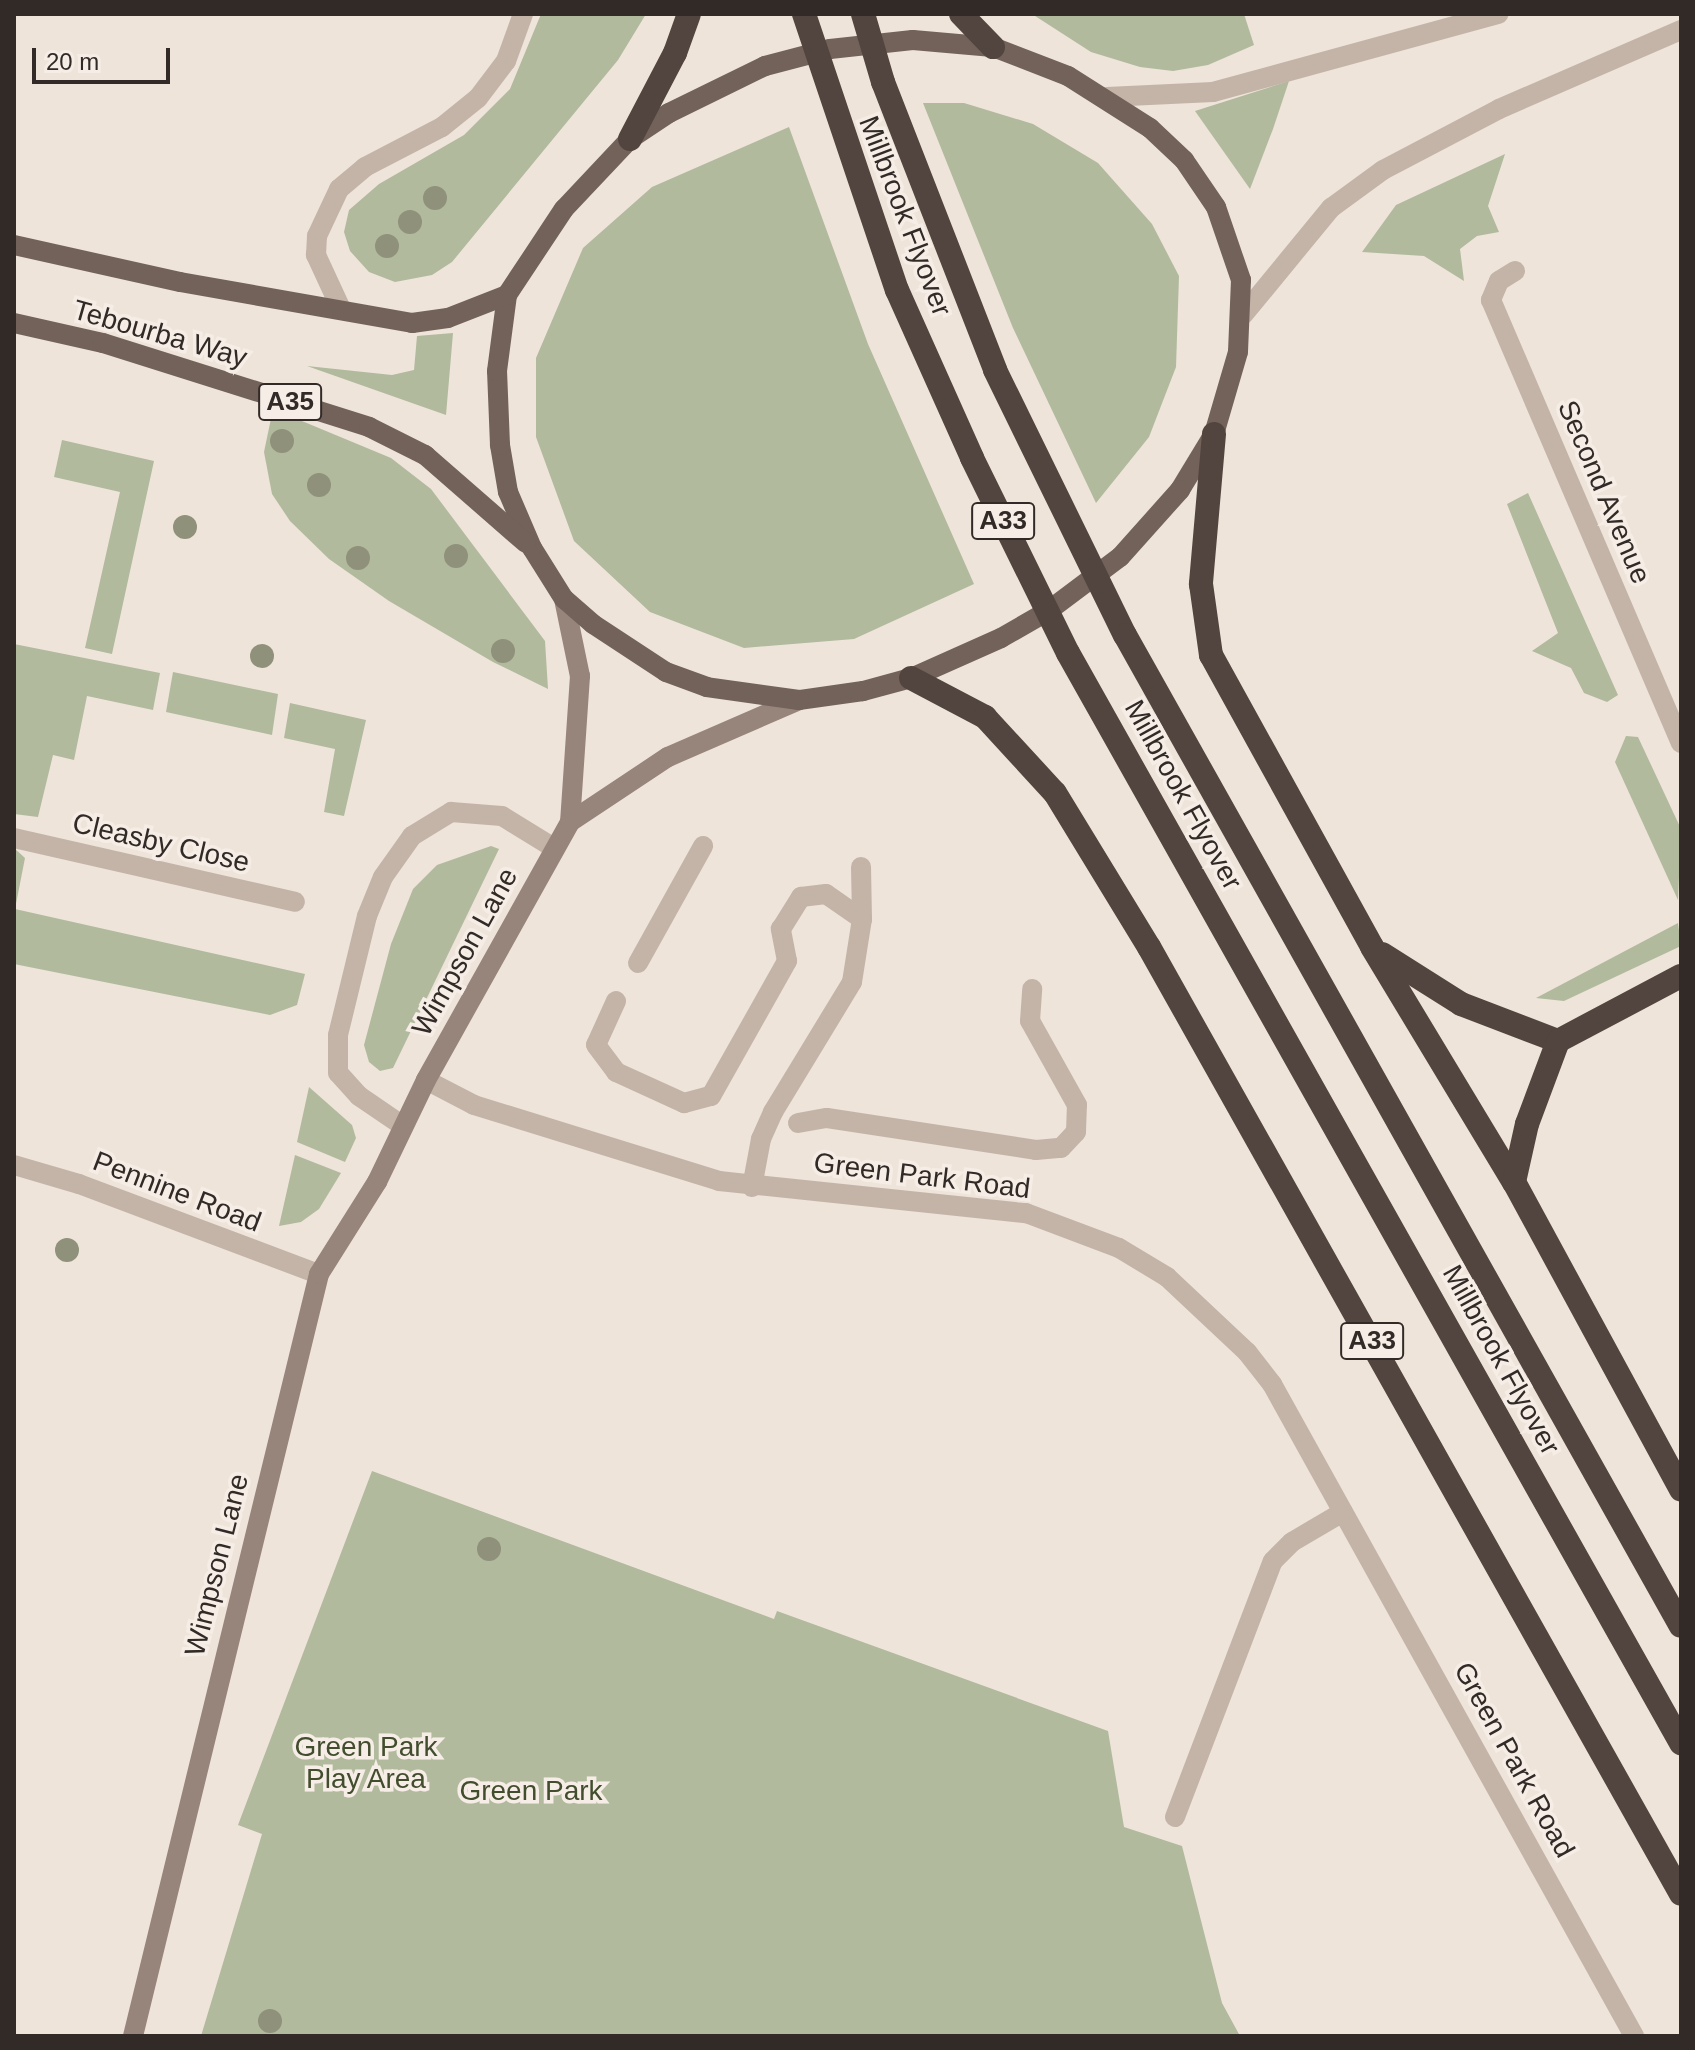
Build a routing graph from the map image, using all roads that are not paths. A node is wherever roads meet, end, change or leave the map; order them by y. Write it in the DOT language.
graph roads {
  1 [pos="523,14"];
  2 [pos="689,14"];
  3 [pos="804,14"];
  4 [pos="863,14"];
  5 [pos="961,14"];
  6 [pos="1499,14"];
  7 [pos="1441,21"];
  8 [pos="1681,30"];
  9 [pos="993,47"];
  10 [pos="1107,97"];
  11 [pos="630,139"];
  12 [pos="14,245"];
  13 [pos="1515,271"];
  14 [pos="507,295"];
  15 [pos="341,309"];
  16 [pos="1243,315"];
  17 [pos="14,323"];
  18 [pos="1214,434"];
  19 [pos="532,548"];
  20 [pos="564,599"];
  21 [pos="911,678"];
  22 [pos="799,700"];
  23 [pos="1676,718"];
  24 [pos="1681,743"];
  25 [pos="570,822"];
  26 [pos="14,838"];
  27 [pos="703,846"];
  28 [pos="554,848"];
  29 [pos="861,867"];
  30 [pos="295,902"];
  31 [pos="862,919"];
  32 [pos="1372,947"];
  33 [pos="638,963"];
  34 [pos="1681,976"];
  35 [pos="1032,989"];
  36 [pos="616,1001"];
  37 [pos="1558,1041"];
  38 [pos="426,1080"];
  39 [pos="798,1123"];
  40 [pos="403,1126"];
  41 [pos="14,1165"];
  42 [pos="1514,1182"];
  43 [pos="752,1187"];
  44 [pos="319,1274"];
  45 [pos="1681,1490"];
  46 [pos="1343,1512"];
  47 [pos="1681,1626"];
  48 [pos="1681,1743"];
  49 [pos="1175,1817"];
  50 [pos="1681,1894"];
  51 [pos="133,2036"];
  52 [pos="1634,2036"];
  1 -- 15 [label="street"];
  2 -- 11 [label="highway"];
  3 -- 48 [label="highway, Millbrook Flyover / A33"];
  4 -- 47 [label="highway, Millbrook Flyover / A33"];
  5 -- 9 [label="highway"];
  6 -- 7 [label="street"];
  7 -- 10 [label="street"];
  8 -- 16 [label="street"];
  9 -- 10 [label="main road"];
  9 -- 11 [label="main road"];
  10 -- 16 [label="main road"];
  11 -- 14 [label="main road"];
  12 -- 15 [label="main road, Tebourba Way"];
  13 -- 23 [label="street, Second Avenue"];
  14 -- 15 [label="main road, Tebourba Way"];
  14 -- 19 [label="main road"];
  16 -- 18 [label="main road"];
  17 -- 19 [label="main road, Tebourba Way / A35"];
  18 -- 21 [label="main road"];
  18 -- 32 [label="highway"];
  19 -- 20 [label="main road"];
  20 -- 22 [label="main road"];
  20 -- 25 [label="street"];
  21 -- 22 [label="main road"];
  21 -- 50 [label="highway, A33"];
  22 -- 25 [label="street"];
  23 -- 24 [label="street, Second Avenue"];
  25 -- 28 [label="street, Wimpson Lane"];
  26 -- 30 [label="street, Cleasby Close"];
  27 -- 33 [label="street"];
  28 -- 38 [label="street, Wimpson Lane"];
  28 -- 40 [label="street, Wimpson Lane"];
  29 -- 31 [label="street"];
  31 -- 36 [label="street"];
  31 -- 43 [label="street"];
  32 -- 37 [label="highway"];
  32 -- 42 [label="highway"];
  34 -- 37 [label="highway"];
  35 -- 39 [label="street"];
  37 -- 42 [label="highway"];
  38 -- 40 [label="street, Wimpson Lane"];
  38 -- 43 [label="street, Green Park Road"];
  40 -- 44 [label="street, Wimpson Lane"];
  41 -- 44 [label="street, Pennine Road"];
  42 -- 45 [label="highway"];
  43 -- 46 [label="street, Green Park Road"];
  44 -- 51 [label="street, Wimpson Lane"];
  46 -- 49 [label="street"];
  46 -- 52 [label="street, Green Park Road"];
}
